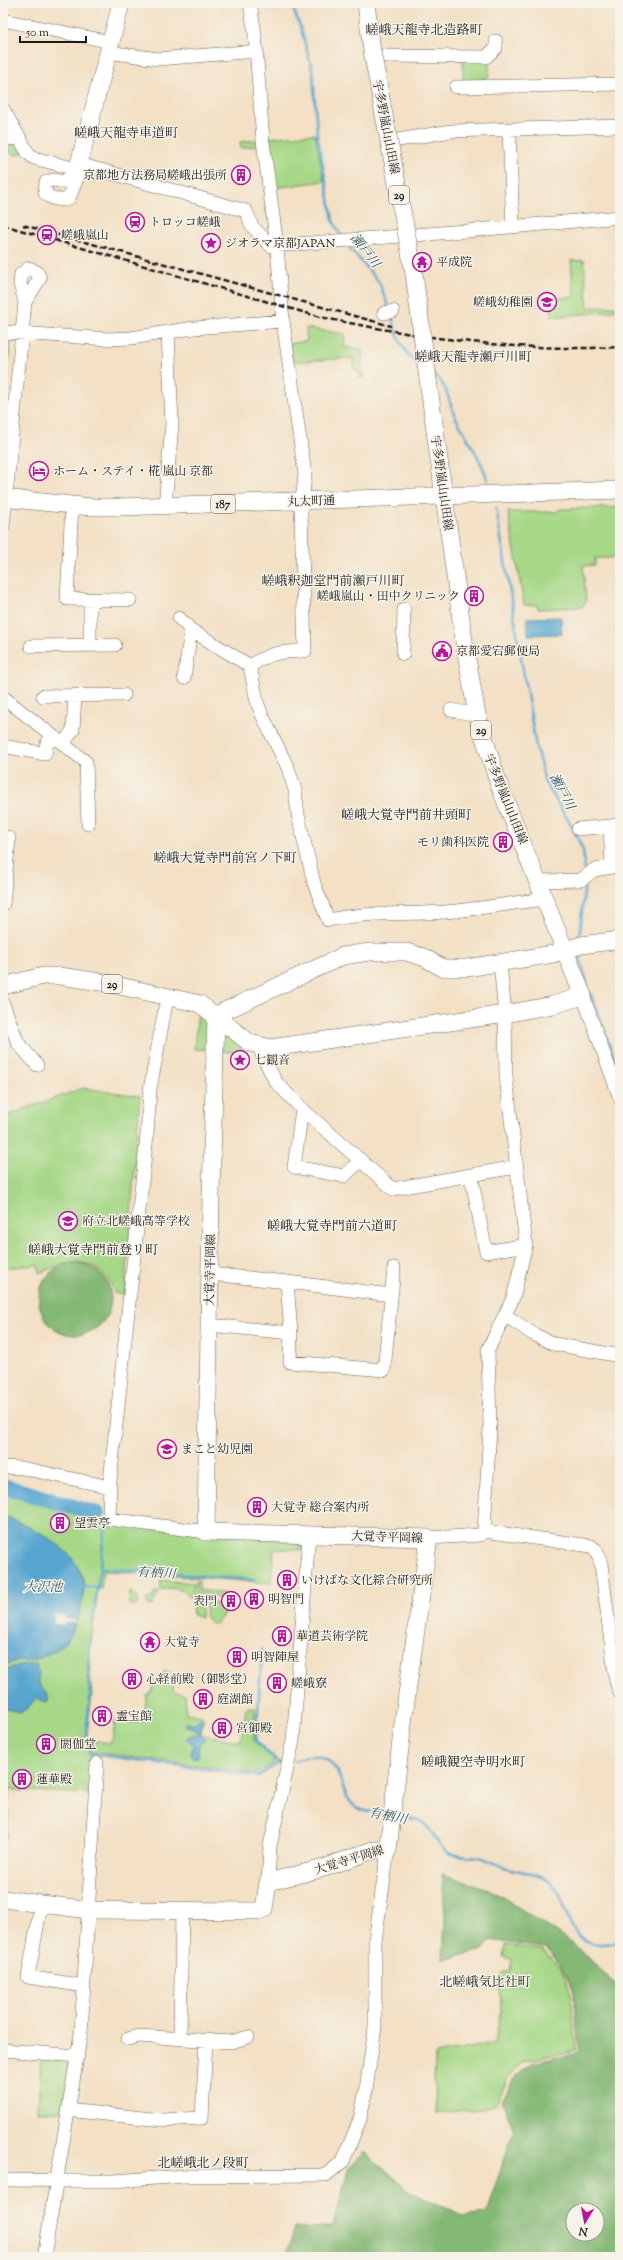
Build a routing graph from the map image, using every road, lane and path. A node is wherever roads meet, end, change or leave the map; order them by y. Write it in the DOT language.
graph roads {
  1 [pos="121,3"];
  2 [pos="250,3"];
  3 [pos="361,3"];
  4 [pos="366,3"];
  5 [pos="372,3"];
  6 [pos="3,20"];
  7 [pos="368,23"];
  8 [pos="496,41"];
  9 [pos="109,47"];
  10 [pos="257,52"];
  11 [pos="378,56"];
  12 [pos="620,84"];
  13 [pos="456,87"];
  14 [pos="379,90"];
  15 [pos="3,109"];
  16 [pos="620,126"];
  17 [pos="509,129"];
  18 [pos="20,138"];
  19 [pos="3,139"];
  20 [pos="393,141"];
  21 [pos="78,166"];
  22 [pos="620,217"];
  23 [pos="513,227"];
  24 [pos="407,235"];
  25 [pos="277,246"];
  26 [pos="25,302"];
  27 [pos="416,302"];
  28 [pos="283,320"];
  29 [pos="3,332"];
  30 [pos="22,332"];
  31 [pos="168,332"];
  32 [pos="620,490"];
  33 [pos="444,496"];
  34 [pos="4,498"];
  35 [pos="303,501"];
  36 [pos="72,505"];
  37 [pos="165,506"];
  38 [pos="3,526"];
  39 [pos="90,600"];
  40 [pos="130,600"];
  41 [pos="404,609"];
  42 [pos="179,618"];
  43 [pos="191,630"];
  44 [pos="115,645"];
  45 [pos="31,646"];
  46 [pos="90,646"];
  47 [pos="403,654"];
  48 [pos="250,666"];
  49 [pos="184,678"];
  50 [pos="74,695"];
  51 [pos="124,695"];
  52 [pos="3,696"];
  53 [pos="43,696"];
  54 [pos="451,710"];
  55 [pos="477,715"];
  56 [pos="58,740"];
  57 [pos="3,746"];
  58 [pos="88,824"];
  59 [pos="615,825"];
  60 [pos="578,829"];
  61 [pos="3,837"];
  62 [pos="538,881"];
  63 [pos="545,899"];
  64 [pos="3,904"];
  65 [pos="620,940"];
  66 [pos="573,947"];
  67 [pos="500,964"];
  68 [pos="3,986"];
  69 [pos="583,996"];
  70 [pos="167,998"];
  71 [pos="3,1004"];
  72 [pos="505,1014"];
  73 [pos="216,1016"];
  74 [pos="259,1046"];
  75 [pos="37,1065"];
  76 [pos="620,1098"];
  77 [pos="302,1109"];
  78 [pos="361,1160"];
  79 [pos="516,1167"];
  80 [pos="471,1175"];
  81 [pos="526,1245"];
  82 [pos="394,1268"];
  83 [pos="210,1274"];
  84 [pos="287,1282"];
  85 [pos="391,1295"];
  86 [pos="505,1315"];
  87 [pos="209,1325"];
  88 [pos="291,1333"];
  89 [pos="620,1356"];
  90 [pos="3,1467"];
  91 [pos="110,1487"];
  92 [pos="484,1531"];
  93 [pos="206,1532"];
  94 [pos="309,1535"];
  95 [pos="429,1538"];
  96 [pos="620,1693"];
  97 [pos="97,1763"];
  98 [pos="388,1850"];
  99 [pos="268,1882"];
  100 [pos="3,1899"];
  101 [pos="41,1905"];
  102 [pos="89,1910"];
  103 [pos="182,1910"];
  104 [pos="84,1986"];
  105 [pos="248,2037"];
  106 [pos="180,2038"];
  107 [pos="128,2039"];
  108 [pos="206,2041"];
  109 [pos="3,2050"];
  110 [pos="78,2056"];
  111 [pos="70,2108"];
  112 [pos="3,2180"];
  113 [pos="57,2181"];
  114 [pos="44,2257"];
  1 -- 9 [label="main road"];
  2 -- 10 [label="street"];
  3 -- 7 [label="street"];
  4 -- 33 [label="main road, 宇多野嵐山山田線 / 29, bridge"];
  5 -- 7 [label="street"];
  6 -- 9 [label="street"];
  7 -- 11 [label="street"];
  7 -- 14 [label="street"];
  8 -- 11 [label="street"];
  9 -- 10 [label="street"];
  9 -- 21 [label="main road"];
  10 -- 25 [label="street"];
  11 -- 14 [label="street"];
  12 -- 13 [label="street"];
  14 -- 20 [label="street"];
  14 -- 24 [label="street"];
  15 -- 18 [label="street"];
  16 -- 17 [label="street"];
  17 -- 20 [label="street"];
  17 -- 23 [label="street"];
  18 -- 19 [label="street"];
  18 -- 21 [label="street"];
  20 -- 24 [label="street"];
  21 -- 25 [label="street"];
  22 -- 23 [label="street"];
  23 -- 24 [label="street"];
  24 -- 25 [label="street"];
  24 -- 27 [label="street"];
  25 -- 28 [label="street"];
  26 -- 30 [label="street"];
  28 -- 31 [label="street"];
  28 -- 35 [label="street"];
  29 -- 30 [label="street"];
  30 -- 31 [label="street"];
  30 -- 34 [label="street"];
  31 -- 37 [label="street"];
  32 -- 33 [label="main road, 丸太町通 / 187"];
  33 -- 35 [label="main road, 丸太町通 / 187"];
  33 -- 55 [label="main road, 宇多野嵐山山田線 / 29"];
  34 -- 36 [label="main road, 丸太町通 / 187"];
  34 -- 38 [label="street"];
  35 -- 37 [label="main road, 丸太町通 / 187"];
  35 -- 48 [label="street"];
  36 -- 37 [label="main road, 丸太町通 / 187"];
  36 -- 39 [label="street"];
  39 -- 40 [label="street"];
  39 -- 46 [label="street"];
  41 -- 47 [label="street"];
  42 -- 43 [label="street"];
  43 -- 48 [label="street"];
  43 -- 49 [label="street"];
  44 -- 46 [label="street"];
  45 -- 46 [label="street"];
  48 -- 63 [label="street"];
  50 -- 51 [label="street"];
  50 -- 53 [label="street"];
  50 -- 56 [label="street"];
  52 -- 56 [label="street"];
  54 -- 55 [label="street"];
  55 -- 62 [label="main road, 宇多野嵐山山田線 / 29"];
  56 -- 57 [label="street"];
  56 -- 58 [label="street"];
  59 -- 60 [label="street"];
  59 -- 62 [label="street"];
  61 -- 64 [label="street"];
  62 -- 63 [label="main road, 宇多野嵐山山田線 / 29"];
  63 -- 66 [label="main road, 宇多野嵐山山田線 / 29"];
  65 -- 66 [label="main road"];
  66 -- 67 [label="main road"];
  66 -- 69 [label="main road, 宇多野嵐山山田線 / 29"];
  67 -- 72 [label="street"];
  67 -- 73 [label="main road"];
  68 -- 70 [label="main road, 29"];
  69 -- 72 [label="main road, 29"];
  69 -- 76 [label="street"];
  70 -- 73 [label="main road, 29"];
  70 -- 91 [label="street"];
  71 -- 75 [label="street"];
  72 -- 74 [label="main road, 29"];
  72 -- 79 [label="street"];
  73 -- 74 [label="main road, 29"];
  73 -- 83 [label="main road, 大覚寺平岡線"];
  74 -- 77 [label="street"];
  77 -- 78 [label="street"];
  77 -- 78 [label="street"];
  78 -- 80 [label="street"];
  79 -- 80 [label="street"];
  79 -- 81 [label="street"];
  80 -- 81 [label="street"];
  81 -- 86 [label="street"];
  82 -- 85 [label="street"];
  83 -- 84 [label="street"];
  83 -- 87 [label="main road, 大覚寺平岡線"];
  84 -- 85 [label="street"];
  84 -- 88 [label="street"];
  85 -- 88 [label="street"];
  86 -- 89 [label="street"];
  86 -- 92 [label="street"];
  87 -- 88 [label="street"];
  87 -- 93 [label="main road, 大覚寺平岡線"];
  90 -- 91 [label="street"];
  91 -- 93 [label="street"];
  92 -- 95 [label="street"];
  92 -- 96 [label="street"];
  93 -- 94 [label="main road, 大覚寺平岡線"];
  94 -- 95 [label="main road, 大覚寺平岡線"];
  94 -- 99 [label="street"];
  95 -- 98 [label="main road, 大覚寺平岡線"];
  97 -- 102 [label="street"];
  98 -- 99 [label="main road, 大覚寺平岡線"];
  98 -- 113 [label="street"];
  99 -- 103 [label="main road"];
  100 -- 101 [label="main road"];
  101 -- 102 [label="main road"];
  101 -- 104 [label="street"];
  102 -- 103 [label="main road"];
  102 -- 104 [label="street"];
  103 -- 106 [label="street"];
  104 -- 110 [label="street"];
  105 -- 108 [label="street"];
  106 -- 107 [label="street"];
  106 -- 108 [label="street"];
  108 -- 111 [label="street"];
  109 -- 110 [label="street"];
  110 -- 111 [label="street"];
  111 -- 113 [label="street"];
  112 -- 113 [label="street"];
  113 -- 114 [label="street"];
}
